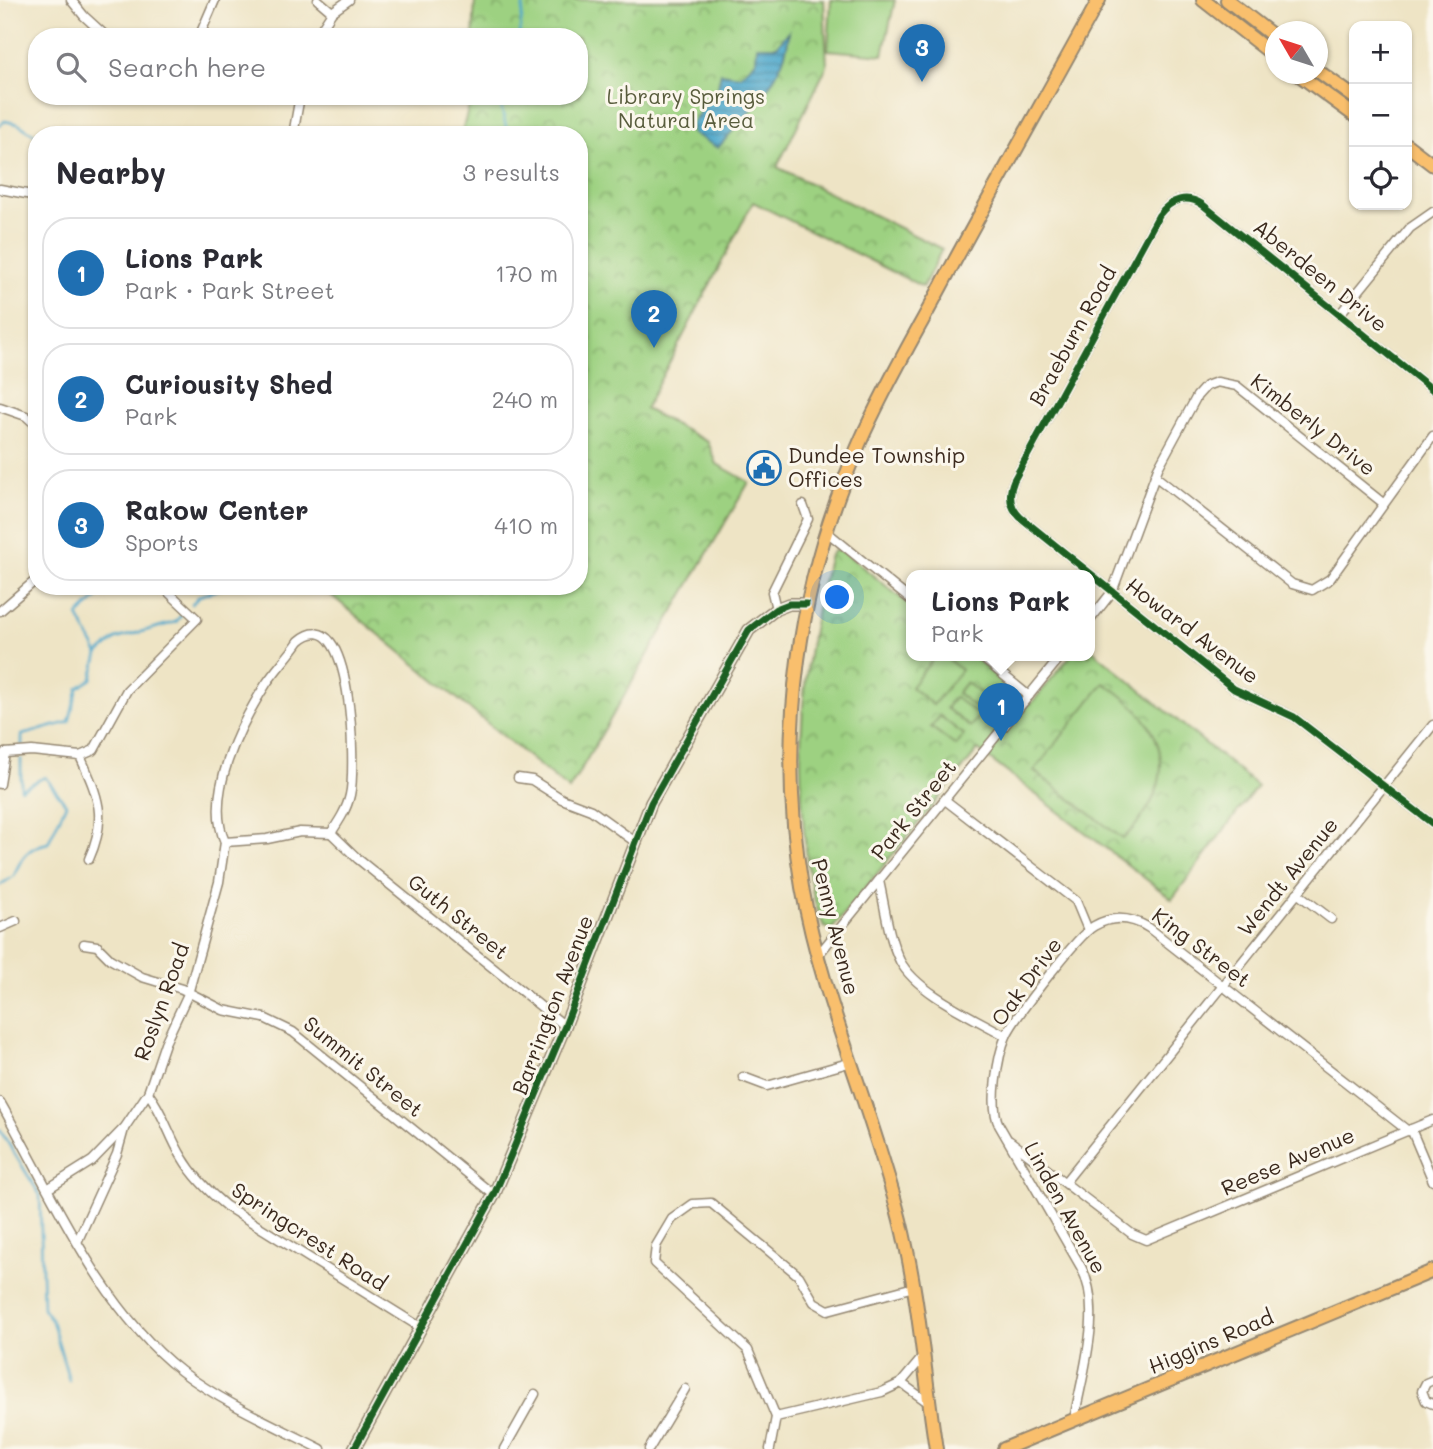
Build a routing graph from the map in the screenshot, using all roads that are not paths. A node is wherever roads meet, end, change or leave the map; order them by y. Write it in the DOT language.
graph roads {
  1 [pos="71,0"];
  2 [pos="215,0"];
  3 [pos="318,0"];
  4 [pos="349,0"];
  5 [pos="1099,0"];
  6 [pos="1203,0"];
  7 [pos="1227,0"];
  8 [pos="332,12"];
  9 [pos="97,28"];
  10 [pos="203,28"];
  11 [pos="322,28"];
  12 [pos="1265,29"];
  13 [pos="1265,48"];
  14 [pos="1328,78"];
  15 [pos="1312,84"];
  16 [pos="1349,93"];
  17 [pos="298,105"];
  18 [pos="1349,111"];
  19 [pos="295,126"];
  20 [pos="1410,147"];
  21 [pos="1433,165"];
  22 [pos="0,189"];
  23 [pos="28,194"];
  24 [pos="1180,200"];
  25 [pos="1433,212"];
  26 [pos="1340,314"];
  27 [pos="1433,390"];
  28 [pos="0,407"];
  29 [pos="28,418"];
  30 [pos="1433,436"];
  31 [pos="1155,475"];
  32 [pos="1010,499"];
  33 [pos="1383,503"];
  34 [pos="803,505"];
  35 [pos="827,532"];
  36 [pos="1085,570"];
  37 [pos="1095,578"];
  38 [pos="28,587"];
  39 [pos="1112,592"];
  40 [pos="172,595"];
  41 [pos="906,596"];
  42 [pos="806,604"];
  43 [pos="776,609"];
  44 [pos="0,611"];
  45 [pos="1095,614"];
  46 [pos="986,661"];
  47 [pos="1057,661"];
  48 [pos="1030,696"];
  49 [pos="1433,725"];
  50 [pos="3,751"];
  51 [pos="80,756"];
  52 [pos="518,778"];
  53 [pos="0,784"];
  54 [pos="1383,786"];
  55 [pos="945,800"];
  56 [pos="1433,824"];
  57 [pos="331,833"];
  58 [pos="634,841"];
  59 [pos="225,842"];
  60 [pos="89,859"];
  61 [pos="879,881"];
  62 [pos="1297,893"];
  63 [pos="1331,919"];
  64 [pos="16,921"];
  65 [pos="0,928"];
  66 [pos="1088,930"];
  67 [pos="84,944"];
  68 [pos="819,954"];
  69 [pos="1223,986"];
  70 [pos="188,994"];
  71 [pos="565,1026"];
  72 [pos="1006,1036"];
  73 [pos="852,1062"];
  74 [pos="743,1077"];
  75 [pos="148,1093"];
  76 [pos="0,1102"];
  77 [pos="1433,1120"];
  78 [pos="125,1126"];
  79 [pos="1409,1130"];
  80 [pos="1007,1138"];
  81 [pos="1433,1181"];
  82 [pos="1065,1182"];
  83 [pos="49,1188"];
  84 [pos="494,1195"];
  85 [pos="78,1240"];
  86 [pos="1433,1271"];
  87 [pos="914,1287"];
  88 [pos="420,1327"];
  89 [pos="922,1358"];
  90 [pos="1433,1380"];
  91 [pos="901,1383"];
  92 [pos="685,1389"];
  93 [pos="535,1394"];
  94 [pos="929,1403"];
  95 [pos="1433,1404"];
  96 [pos="776,1418"];
  97 [pos="1074,1420"];
  98 [pos="321,1449"];
  99 [pos="354,1449"];
  100 [pos="504,1449"];
  101 [pos="649,1449"];
  102 [pos="770,1449"];
  103 [pos="936,1449"];
  104 [pos="1004,1449"];
  1 -- 9 [label="street"];
  2 -- 10 [label="street"];
  3 -- 8 [label="street"];
  4 -- 8 [label="street"];
  5 -- 35 [label="main road, Penny Avenue"];
  6 -- 13 [label="main road"];
  7 -- 12 [label="main road"];
  8 -- 11 [label="street"];
  14 -- 16 [label="main road"];
  15 -- 18 [label="main road"];
  17 -- 19 [label="street"];
  20 -- 21 [label="main road"];
  22 -- 23 [label="street"];
  24 -- 26 [label="street, Aberdeen Drive"];
  24 -- 32 [label="street, Braeburn Road"];
  25 -- 26 [label="street"];
  26 -- 27 [label="street, Aberdeen Drive"];
  28 -- 29 [label="street"];
  30 -- 33 [label="street"];
  31 -- 33 [label="street"];
  31 -- 33 [label="street, Kimberly Drive"];
  31 -- 39 [label="street"];
  32 -- 36 [label="street, Howard Avenue"];
  34 -- 43 [label="street"];
  35 -- 41 [label="street"];
  35 -- 42 [label="main road, Penny Avenue"];
  37 -- 39 [label="street, Howard Avenue"];
  38 -- 44 [label="street"];
  39 -- 45 [label="street"];
  39 -- 54 [label="street, Howard Avenue"];
  40 -- 51 [label="street"];
  42 -- 43 [label="street, Barrington Avenue"];
  42 -- 68 [label="main road, Penny Avenue"];
  43 -- 58 [label="street, Barrington Avenue"];
  46 -- 48 [label="street"];
  47 -- 48 [label="street, Park Street"];
  48 -- 55 [label="street, Park Street"];
  49 -- 54 [label="street, Wendt Avenue"];
  50 -- 51 [label="street"];
  50 -- 53 [label="street"];
  51 -- 60 [label="street"];
  52 -- 58 [label="street"];
  54 -- 56 [label="street, Howard Avenue"];
  54 -- 62 [label="street, Wendt Avenue"];
  55 -- 61 [label="street, Park Street"];
  55 -- 66 [label="street"];
  57 -- 59 [label="street"];
  57 -- 59 [label="street, Roslyn Road"];
  57 -- 71 [label="street, Guth Street"];
  58 -- 71 [label="street, Barrington Avenue"];
  59 -- 70 [label="street, Roslyn Road"];
  61 -- 68 [label="street, Park Street"];
  61 -- 72 [label="street"];
  62 -- 63 [label="street"];
  62 -- 69 [label="street, Wendt Avenue"];
  64 -- 65 [label="street"];
  66 -- 69 [label="street, King Street"];
  66 -- 72 [label="street, Oak Drive"];
  67 -- 70 [label="street, Summit Street"];
  68 -- 73 [label="main road, Penny Avenue"];
  69 -- 79 [label="street, King Street"];
  69 -- 82 [label="street, Wendt Avenue"];
  70 -- 75 [label="street, Roslyn Road"];
  70 -- 84 [label="street, Summit Street"];
  71 -- 84 [label="street, Barrington Avenue"];
  72 -- 80 [label="street, Oak Drive"];
  73 -- 74 [label="street"];
  73 -- 87 [label="main road, Penny Avenue"];
  75 -- 78 [label="street, Roslyn Road"];
  75 -- 88 [label="street, Springcrest Road"];
  76 -- 83 [label="street"];
  77 -- 79 [label="street, Reese Avenue"];
  78 -- 83 [label="street, Roslyn Road"];
  78 -- 85 [label="street, Roslyn Road"];
  79 -- 81 [label="street, King Street"];
  79 -- 82 [label="street, Reese Avenue"];
  80 -- 82 [label="street"];
  80 -- 97 [label="street, Linden Avenue"];
  83 -- 85 [label="street"];
  84 -- 88 [label="street, Barrington Avenue"];
  85 -- 98 [label="street"];
  86 -- 97 [label="main road, Higgins Road"];
  87 -- 89 [label="main road, Penny Avenue"];
  87 -- 96 [label="street"];
  88 -- 99 [label="street, Barrington Avenue"];
  89 -- 91 [label="street"];
  89 -- 94 [label="main road, Penny Avenue"];
  90 -- 95 [label="street"];
  91 -- 94 [label="street"];
  91 -- 96 [label="street"];
  92 -- 101 [label="street"];
  93 -- 100 [label="street"];
  94 -- 103 [label="main road, Penny Avenue"];
  96 -- 102 [label="street"];
  97 -- 104 [label="main road, Higgins Road"];
}
